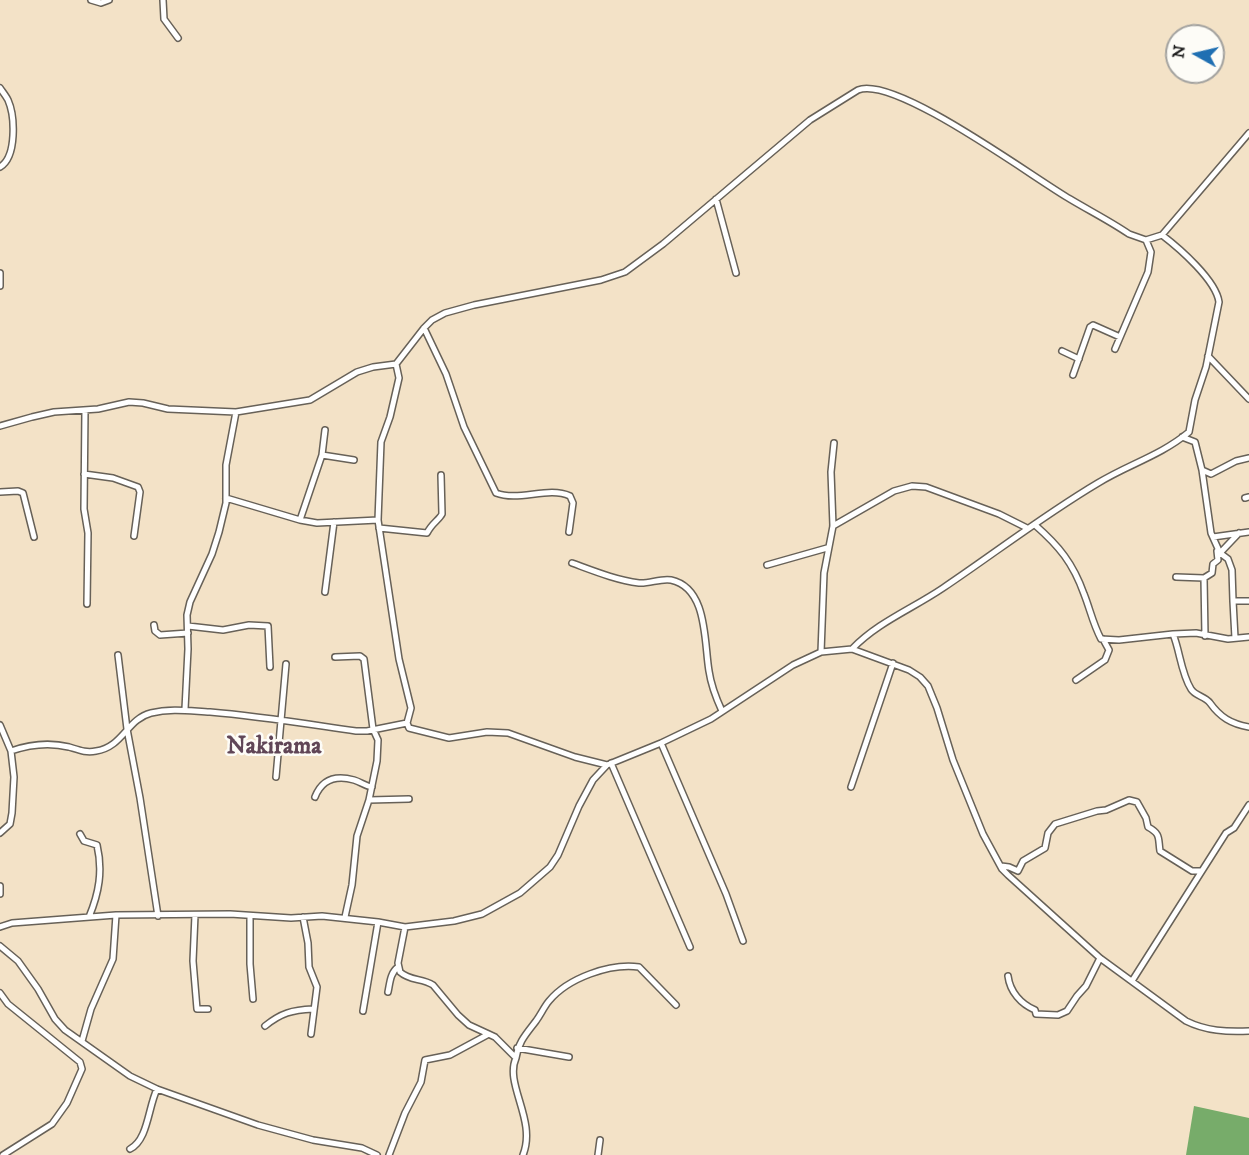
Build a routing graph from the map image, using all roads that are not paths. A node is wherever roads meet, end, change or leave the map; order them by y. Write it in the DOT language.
graph roads {
  1 [pos="92,0"];
  2 [pos="109,0"];
  3 [pos="163,0"];
  4 [pos="178,38"];
  5 [pos="0,88"];
  6 [pos="1249,133"];
  7 [pos="0,167"];
  8 [pos="716,199"];
  9 [pos="1162,235"];
  10 [pos="1146,240"];
  11 [pos="0,273"];
  12 [pos="735,273"];
  13 [pos="0,286"];
  14 [pos="424,328"];
  15 [pos="1120,337"];
  16 [pos="1115,349"];
  17 [pos="1062,351"];
  18 [pos="1208,356"];
  19 [pos="1079,358"];
  20 [pos="396,364"];
  21 [pos="1073,375"];
  22 [pos="1249,399"];
  23 [pos="85,410"];
  24 [pos="236,412"];
  25 [pos="0,426"];
  26 [pos="325,430"];
  27 [pos="1182,437"];
  28 [pos="834,443"];
  29 [pos="322,455"];
  30 [pos="1249,458"];
  31 [pos="354,459"];
  32 [pos="1202,470"];
  33 [pos="84,474"];
  34 [pos="441,475"];
  35 [pos="0,492"];
  36 [pos="226,498"];
  37 [pos="300,520"];
  38 [pos="378,520"];
  39 [pos="334,522"];
  40 [pos="1035,525"];
  41 [pos="833,526"];
  42 [pos="379,528"];
  43 [pos="1027,528"];
  44 [pos="569,532"];
  45 [pos="1249,532"];
  46 [pos="1239,533"];
  47 [pos="134,536"];
  48 [pos="34,537"];
  49 [pos="1213,537"];
  50 [pos="827,548"];
  51 [pos="1219,552"];
  52 [pos="572,563"];
  53 [pos="767,565"];
  54 [pos="1176,578"];
  55 [pos="1204,578"];
  56 [pos="325,592"];
  57 [pos="1233,601"];
  58 [pos="1249,601"];
  59 [pos="87,603"];
  60 [pos="154,625"];
  61 [pos="188,629"];
  62 [pos="1173,634"];
  63 [pos="1205,636"];
  64 [pos="1249,637"];
  65 [pos="1235,638"];
  66 [pos="1103,639"];
  67 [pos="852,649"];
  68 [pos="821,652"];
  69 [pos="117,655"];
  70 [pos="335,657"];
  71 [pos="893,663"];
  72 [pos="286,664"];
  73 [pos="270,667"];
  74 [pos="1076,680"];
  75 [pos="184,710"];
  76 [pos="722,711"];
  77 [pos="282,720"];
  78 [pos="406,723"];
  79 [pos="0,725"];
  80 [pos="1249,727"];
  81 [pos="127,729"];
  82 [pos="373,729"];
  83 [pos="661,743"];
  84 [pos="11,751"];
  85 [pos="591,761"];
  86 [pos="609,764"];
  87 [pos="597,774"];
  88 [pos="276,777"];
  89 [pos="372,787"];
  90 [pos="851,788"];
  91 [pos="315,797"];
  92 [pos="369,800"];
  93 [pos="409,800"];
  94 [pos="1249,805"];
  95 [pos="0,832"];
  96 [pos="80,834"];
  97 [pos="1001,867"];
  98 [pos="1018,871"];
  99 [pos="1200,871"];
  100 [pos="1012,879"];
  101 [pos="0,886"];
  102 [pos="0,894"];
  103 [pos="116,915"];
  104 [pos="195,915"];
  105 [pos="159,916"];
  106 [pos="250,916"];
  107 [pos="89,917"];
  108 [pos="303,917"];
  109 [pos="345,917"];
  110 [pos="378,922"];
  111 [pos="0,927"];
  112 [pos="405,927"];
  113 [pos="743,941"];
  114 [pos="0,946"];
  115 [pos="690,947"];
  116 [pos="1100,958"];
  117 [pos="398,967"];
  118 [pos="1008,976"];
  119 [pos="1132,981"];
  120 [pos="388,992"];
  121 [pos="0,993"];
  122 [pos="253,999"];
  123 [pos="676,1005"];
  124 [pos="313,1008"];
  125 [pos="208,1009"];
  126 [pos="363,1011"];
  127 [pos="265,1026"];
  128 [pos="1249,1031"];
  129 [pos="311,1034"];
  130 [pos="487,1035"];
  131 [pos="82,1041"];
  132 [pos="517,1048"];
  133 [pos="569,1057"];
  134 [pos="516,1058"];
  135 [pos="157,1089"];
  136 [pos="600,1140"];
  137 [pos="130,1149"];
  138 [pos="3,1155"];
  139 [pos="377,1155"];
  140 [pos="389,1155"];
  141 [pos="523,1155"];
  142 [pos="598,1155"];
  1 -- 2 [label="street"];
  3 -- 4 [label="street"];
  5 -- 7 [label="street"];
  6 -- 9 [label="street"];
  8 -- 10 [label="street"];
  8 -- 12 [label="street"];
  8 -- 14 [label="street"];
  9 -- 10 [label="street"];
  9 -- 18 [label="street"];
  10 -- 15 [label="street"];
  11 -- 13 [label="street"];
  14 -- 20 [label="street"];
  14 -- 44 [label="street"];
  15 -- 16 [label="street"];
  15 -- 19 [label="street"];
  17 -- 19 [label="street"];
  18 -- 22 [label="street"];
  18 -- 27 [label="street"];
  19 -- 21 [label="street"];
  20 -- 24 [label="street"];
  20 -- 38 [label="street"];
  23 -- 24 [label="street"];
  23 -- 25 [label="street"];
  23 -- 33 [label="street"];
  24 -- 36 [label="street"];
  26 -- 29 [label="street"];
  27 -- 32 [label="street"];
  27 -- 40 [label="street"];
  28 -- 41 [label="street"];
  29 -- 31 [label="street"];
  29 -- 37 [label="street"];
  30 -- 32 [label="street"];
  32 -- 49 [label="street"];
  33 -- 47 [label="street"];
  33 -- 59 [label="street"];
  34 -- 42 [label="street"];
  35 -- 48 [label="street"];
  36 -- 37 [label="street"];
  36 -- 61 [label="street"];
  37 -- 39 [label="street"];
  38 -- 39 [label="street"];
  38 -- 42 [label="street"];
  39 -- 56 [label="street"];
  40 -- 43 [label="street"];
  40 -- 66 [label="street"];
  41 -- 43 [label="street"];
  41 -- 50 [label="street"];
  42 -- 78 [label="street"];
  43 -- 67 [label="street"];
  45 -- 46 [label="street"];
  46 -- 49 [label="street"];
  46 -- 51 [label="street"];
  49 -- 51 [label="street"];
  50 -- 53 [label="street"];
  50 -- 68 [label="street"];
  51 -- 55 [label="street"];
  51 -- 57 [label="street"];
  52 -- 76 [label="street"];
  54 -- 55 [label="street"];
  55 -- 63 [label="street"];
  57 -- 58 [label="street"];
  57 -- 65 [label="street"];
  60 -- 61 [label="street"];
  61 -- 73 [label="street"];
  61 -- 75 [label="street"];
  62 -- 63 [label="street"];
  62 -- 66 [label="street"];
  62 -- 80 [label="street"];
  63 -- 65 [label="street"];
  64 -- 65 [label="street"];
  66 -- 74 [label="street"];
  67 -- 68 [label="street"];
  67 -- 71 [label="street"];
  68 -- 76 [label="street"];
  69 -- 81 [label="street"];
  70 -- 82 [label="street"];
  71 -- 90 [label="street"];
  71 -- 97 [label="street"];
  72 -- 77 [label="street"];
  75 -- 77 [label="street"];
  75 -- 81 [label="street"];
  76 -- 83 [label="street"];
  77 -- 82 [label="street"];
  77 -- 88 [label="street"];
  78 -- 82 [label="street"];
  78 -- 85 [label="street"];
  79 -- 84 [label="street"];
  81 -- 84 [label="street"];
  81 -- 105 [label="street"];
  82 -- 89 [label="street"];
  83 -- 86 [label="street"];
  83 -- 113 [label="street"];
  84 -- 95 [label="street"];
  85 -- 86 [label="street"];
  85 -- 87 [label="street"];
  86 -- 87 [label="street"];
  86 -- 115 [label="street"];
  87 -- 112 [label="street"];
  89 -- 91 [label="street"];
  89 -- 92 [label="street"];
  92 -- 93 [label="street"];
  92 -- 109 [label="street"];
  94 -- 99 [label="street"];
  96 -- 107 [label="street"];
  97 -- 98 [label="street"];
  97 -- 100 [label="street"];
  98 -- 99 [label="street"];
  98 -- 100 [label="street"];
  99 -- 119 [label="street"];
  100 -- 116 [label="street"];
  101 -- 102 [label="street"];
  103 -- 105 [label="street"];
  103 -- 107 [label="street"];
  103 -- 131 [label="street"];
  104 -- 105 [label="street"];
  104 -- 106 [label="street"];
  104 -- 125 [label="street"];
  106 -- 108 [label="street"];
  106 -- 122 [label="street"];
  107 -- 111 [label="street"];
  108 -- 109 [label="street"];
  108 -- 124 [label="street"];
  109 -- 110 [label="street"];
  110 -- 112 [label="street"];
  110 -- 126 [label="street"];
  112 -- 117 [label="street"];
  114 -- 131 [label="street"];
  116 -- 118 [label="street"];
  116 -- 119 [label="street"];
  117 -- 120 [label="street"];
  117 -- 130 [label="street"];
  119 -- 128 [label="street"];
  121 -- 138 [label="street"];
  123 -- 132 [label="street"];
  124 -- 127 [label="street"];
  124 -- 129 [label="street"];
  130 -- 134 [label="street"];
  130 -- 140 [label="street"];
  131 -- 135 [label="street"];
  132 -- 133 [label="street"];
  132 -- 134 [label="street"];
  134 -- 141 [label="street"];
  135 -- 137 [label="street"];
  135 -- 139 [label="street"];
  136 -- 142 [label="street"];
}
